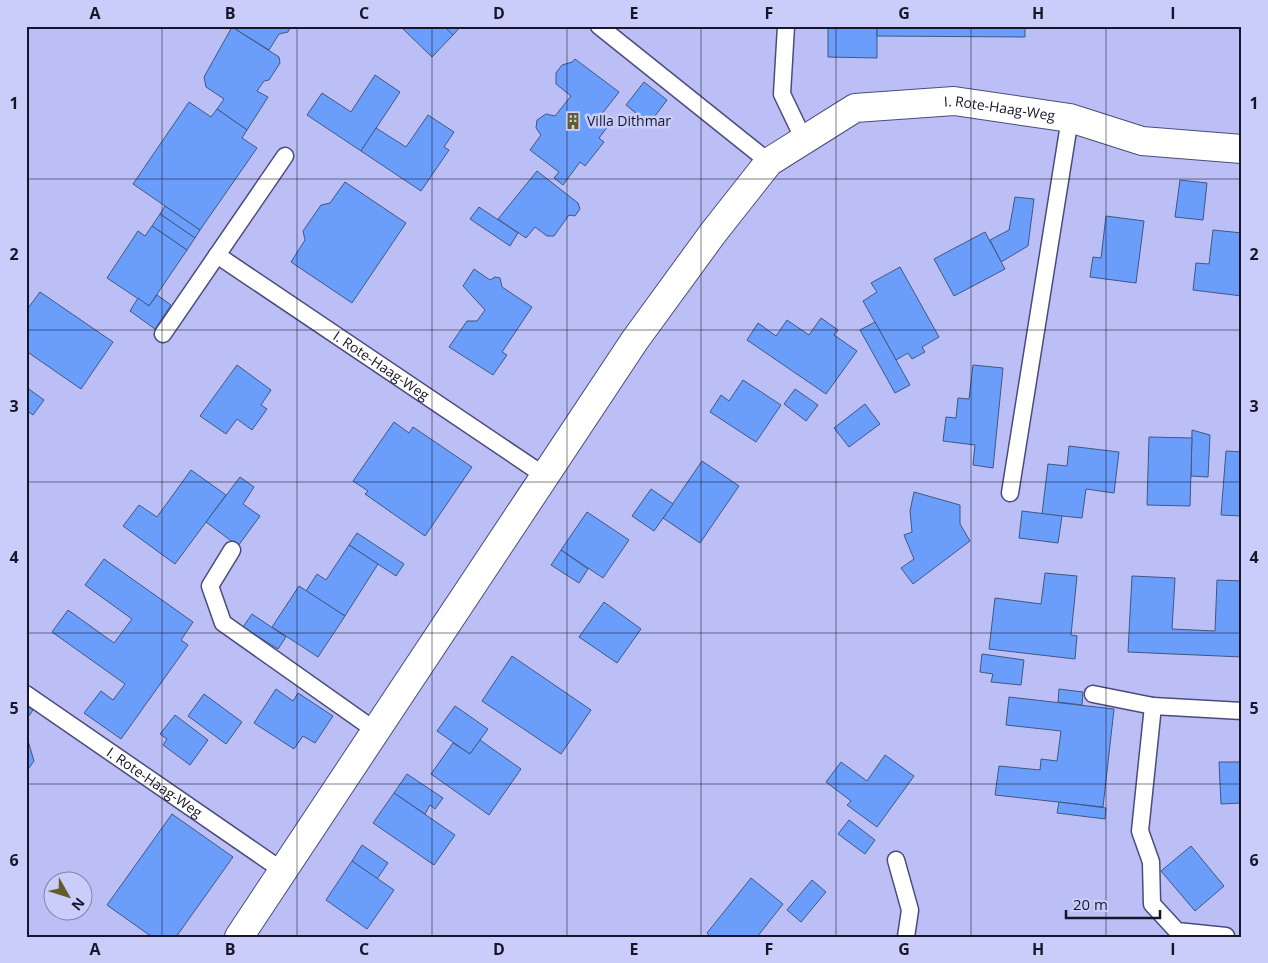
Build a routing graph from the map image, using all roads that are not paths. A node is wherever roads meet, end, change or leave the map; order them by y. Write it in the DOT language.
graph roads {
  1 [pos="599,26"];
  2 [pos="786,26"];
  3 [pos="1070,118"];
  4 [pos="804,140"];
  5 [pos="1242,150"];
  6 [pos="285,156"];
  7 [pos="770,162"];
  8 [pos="217,255"];
  9 [pos="163,334"];
  10 [pos="545,476"];
  11 [pos="1010,493"];
  12 [pos="232,550"];
  13 [pos="26,694"];
  14 [pos="1093,694"];
  15 [pos="1153,706"];
  16 [pos="1242,711"];
  17 [pos="376,731"];
  18 [pos="896,860"];
  19 [pos="283,871"];
  20 [pos="1226,936"];
  21 [pos="239,937"];
  22 [pos="906,937"];
  1 -- 7 [label="lane"];
  2 -- 4 [label="lane"];
  3 -- 4 [label="street, I. Rote-Haag-Weg"];
  3 -- 5 [label="street, I. Rote-Haag-Weg"];
  3 -- 11 [label="lane"];
  4 -- 7 [label="street, I. Rote-Haag-Weg"];
  6 -- 8 [label="lane"];
  7 -- 10 [label="street, I. Rote-Haag-Weg"];
  8 -- 9 [label="lane"];
  8 -- 10 [label="lane, I. Rote-Haag-Weg"];
  10 -- 17 [label="street, I. Rote-Haag-Weg"];
  12 -- 17 [label="lane"];
  13 -- 19 [label="lane, I. Rote-Haag-Weg"];
  14 -- 15 [label="lane"];
  15 -- 16 [label="lane"];
  15 -- 20 [label="lane"];
  17 -- 19 [label="street, I. Rote-Haag-Weg"];
  18 -- 22 [label="lane"];
  19 -- 21 [label="street, I. Rote-Haag-Weg"];
}
